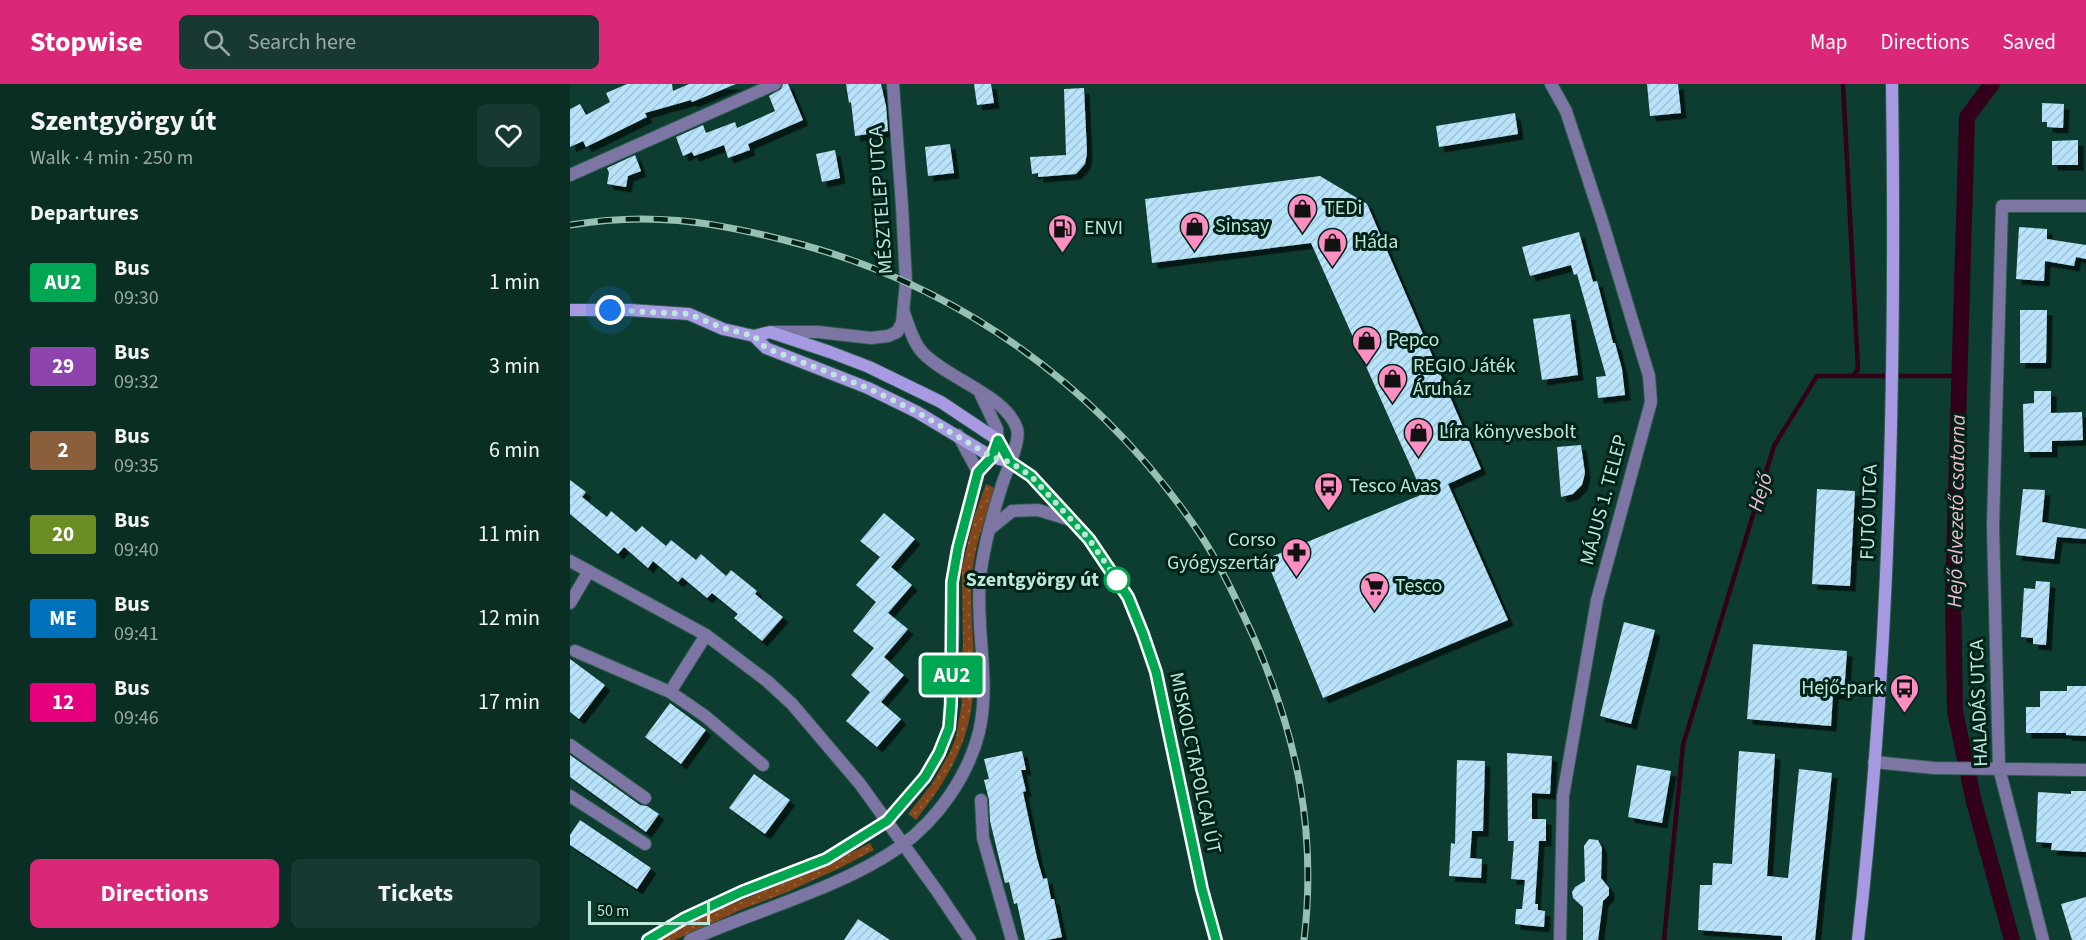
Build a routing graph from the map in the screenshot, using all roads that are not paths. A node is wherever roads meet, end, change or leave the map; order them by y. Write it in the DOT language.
graph roads {
  1 [pos="775,84"];
  2 [pos="892,84"];
  3 [pos="1551,84"];
  4 [pos="1892,84"];
  5 [pos="570,175"];
  6 [pos="2086,206"];
  7 [pos="570,310"];
  8 [pos="904,313"];
  9 [pos="770,332"];
  10 [pos="754,336"];
  11 [pos="980,393"];
  12 [pos="958,435"];
  13 [pos="998,440"];
  14 [pos="992,457"];
  15 [pos="1010,462"];
  16 [pos="978,472"];
  17 [pos="1071,520"];
  18 [pos="991,529"];
  19 [pos="570,561"];
  20 [pos="589,571"];
  21 [pos="570,603"];
  22 [pos="706,634"];
  23 [pos="575,651"];
  24 [pos="670,692"];
  25 [pos="570,745"];
  26 [pos="1874,762"];
  27 [pos="763,765"];
  28 [pos="1999,768"];
  29 [pos="2086,770"];
  30 [pos="570,796"];
  31 [pos="645,798"];
  32 [pos="981,800"];
  33 [pos="887,821"];
  34 [pos="645,844"];
  35 [pos="903,844"];
  36 [pos="648,940"];
  37 [pos="690,940"];
  38 [pos="969,940"];
  39 [pos="1012,940"];
  40 [pos="1216,940"];
  41 [pos="1560,940"];
  42 [pos="1858,940"];
  43 [pos="2043,940"];
  1 -- 5 [label="street"];
  2 -- 8 [label="street, MÉSZTELEP UTCA"];
  3 -- 41 [label="street, MÁJUS 1. TELEP"];
  4 -- 26 [label="street, FUTÓ UTCA"];
  6 -- 28 [label="street, HALADÁS UTCA"];
  7 -- 10 [label="street, MISKOLCTAPOLCAI ÚT"];
  8 -- 9 [label="street"];
  8 -- 11 [label="street, MÉSZTELEP UTCA"];
  9 -- 10 [label="street, MISKOLCTAPOLCAI ÚT"];
  9 -- 13 [label="street, MISKOLCTAPOLCAI ÚT"];
  10 -- 12 [label="street, MISKOLCTAPOLCAI ÚT"];
  11 -- 13 [label="street"];
  11 -- 15 [label="street, MÉSZTELEP UTCA"];
  12 -- 14 [label="street, MISKOLCTAPOLCAI ÚT"];
  12 -- 16 [label="street"];
  13 -- 14 [label="street"];
  13 -- 15 [label="street, MISKOLCTAPOLCAI ÚT"];
  14 -- 15 [label="street, MISKOLCTAPOLCAI ÚT"];
  14 -- 16 [label="street"];
  15 -- 17 [label="street, MISKOLCTAPOLCAI ÚT"];
  15 -- 18 [label="street"];
  16 -- 33 [label="street"];
  17 -- 18 [label="street"];
  17 -- 40 [label="street, MISKOLCTAPOLCAI ÚT"];
  18 -- 35 [label="street"];
  19 -- 20 [label="street"];
  20 -- 21 [label="street"];
  20 -- 22 [label="street"];
  22 -- 24 [label="street"];
  22 -- 33 [label="street"];
  23 -- 24 [label="street"];
  24 -- 27 [label="street"];
  25 -- 31 [label="street"];
  26 -- 28 [label="street"];
  26 -- 42 [label="street, FUTÓ UTCA"];
  28 -- 29 [label="street"];
  28 -- 43 [label="street, HALADÁS UTCA"];
  30 -- 34 [label="street"];
  32 -- 39 [label="street"];
  33 -- 35 [label="street"];
  33 -- 36 [label="street"];
  35 -- 37 [label="street"];
  35 -- 38 [label="street"];
}
